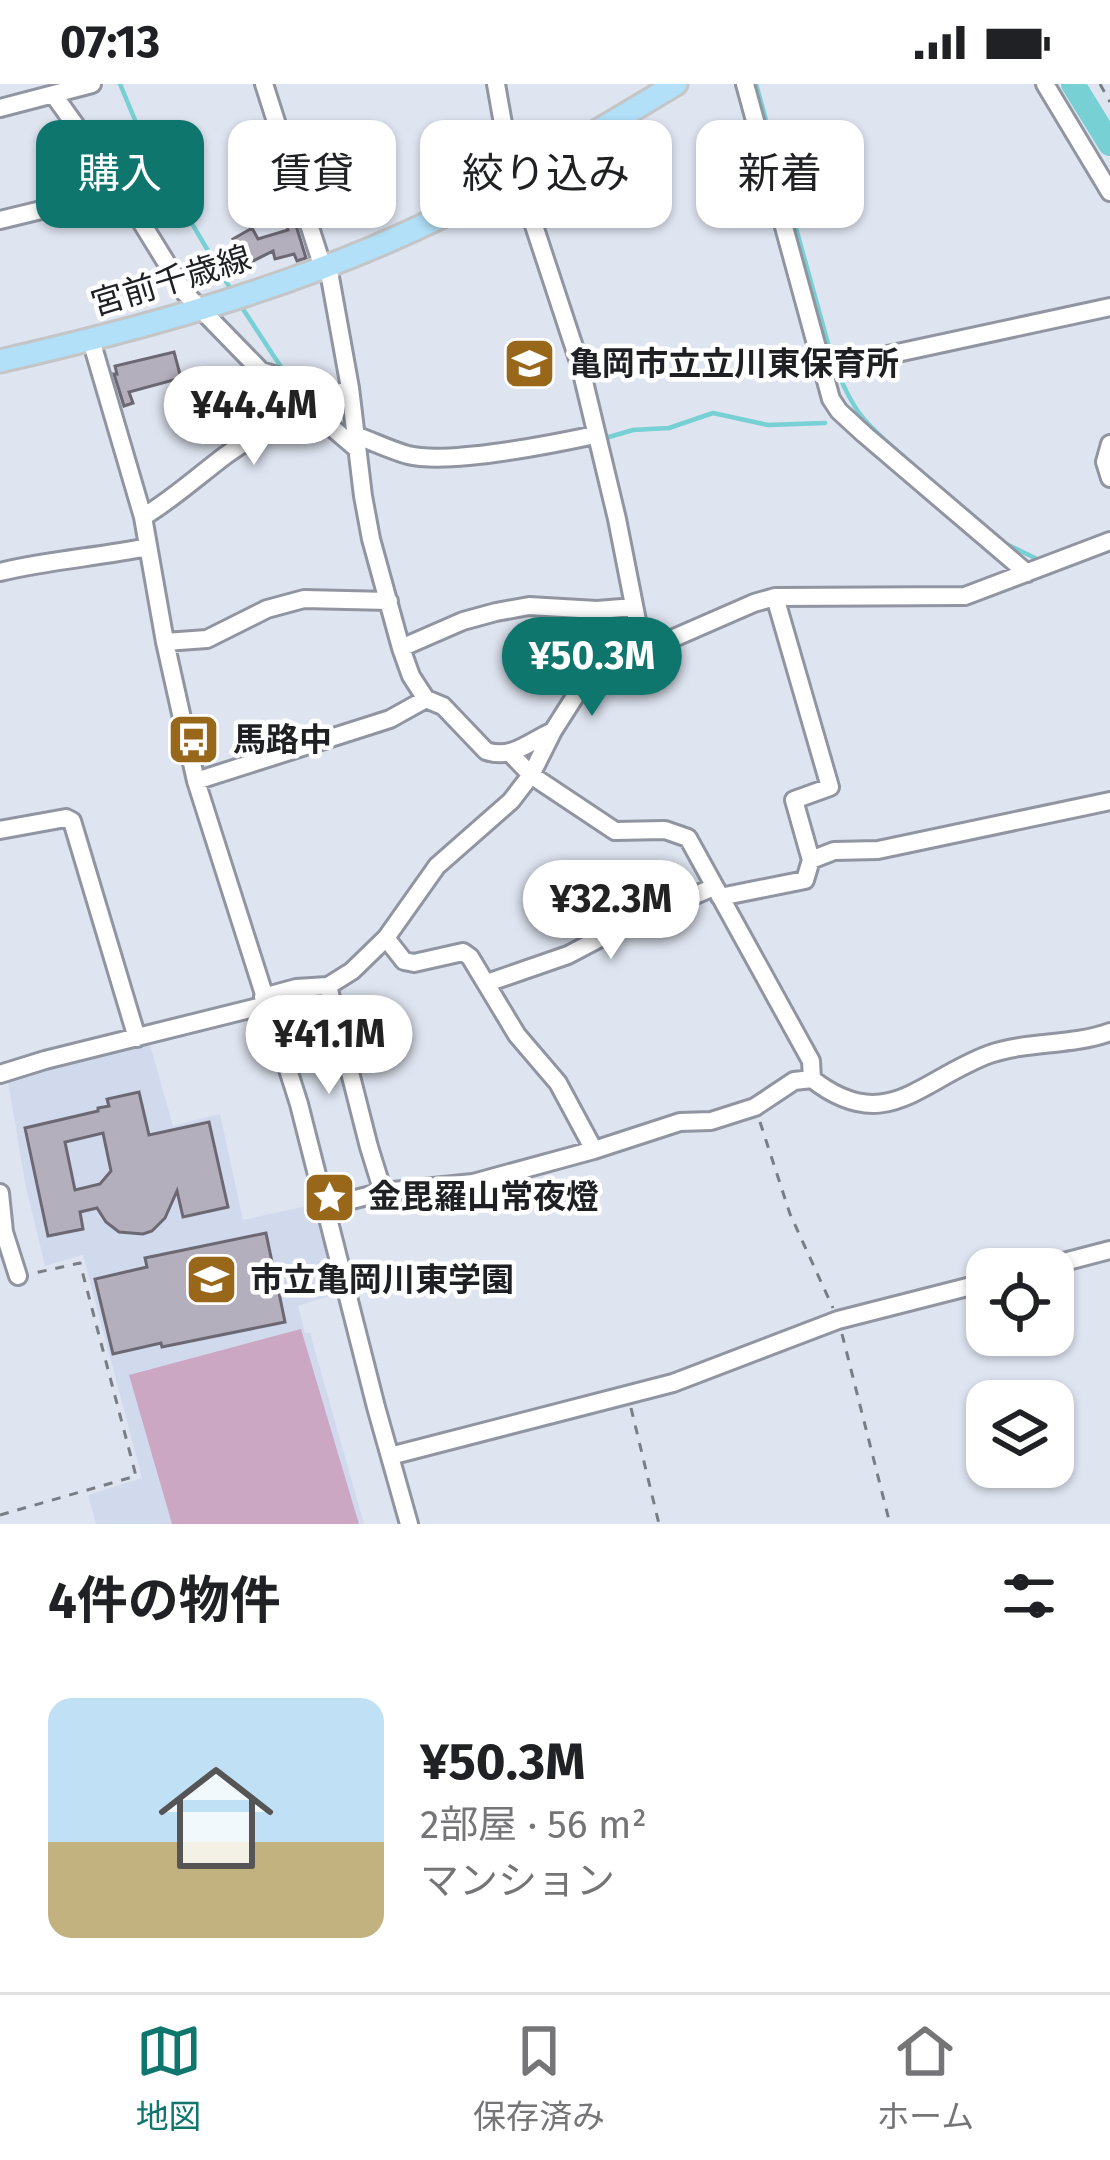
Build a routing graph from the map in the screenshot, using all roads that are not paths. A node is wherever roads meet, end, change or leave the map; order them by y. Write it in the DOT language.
graph roads {
  1 [pos="92,84"];
  2 [pos="263,84"];
  3 [pos="496,84"];
  4 [pos="676,84"];
  5 [pos="745,84"];
  6 [pos="1045,84"];
  7 [pos="53,94"];
  8 [pos="0,108"];
  9 [pos="71,120"];
  10 [pos="504,120"];
  11 [pos="615,120"];
  12 [pos="1110,192"];
  13 [pos="36,211"];
  14 [pos="0,220"];
  15 [pos="420,226"];
  16 [pos="144,228"];
  17 [pos="533,228"];
  18 [pos="325,267"];
  19 [pos="1110,307"];
  20 [pos="200,308"];
  21 [pos="91,340"];
  22 [pos="820,361"];
  23 [pos="0,362"];
  24 [pos="350,388"];
  25 [pos="309,409"];
  26 [pos="596,435"];
  27 [pos="356,442"];
  28 [pos="1110,444"];
  29 [pos="1110,478"];
  30 [pos="143,517"];
  31 [pos="1110,541"];
  32 [pos="148,547"];
  33 [pos="0,572"];
  34 [pos="1027,573"];
  35 [pos="775,597"];
  36 [pos="389,601"];
  37 [pos="634,607"];
  38 [pos="165,642"];
  39 [pos="401,648"];
  40 [pos="643,652"];
  41 [pos="426,699"];
  42 [pos="554,731"];
  43 [pos="512,754"];
  44 [pos="531,775"];
  45 [pos="196,781"];
  46 [pos="1110,801"];
  47 [pos="0,830"];
  48 [pos="811,860"];
  49 [pos="717,892"];
  50 [pos="386,938"];
  51 [pos="487,983"];
  52 [pos="328,986"];
  53 [pos="264,1001"];
  54 [pos="1108,1035"];
  55 [pos="137,1038"];
  56 [pos="0,1074"];
  57 [pos="812,1079"];
  58 [pos="594,1150"];
  59 [pos="0,1192"];
  60 [pos="383,1192"];
  61 [pos="324,1207"];
  62 [pos="1110,1250"];
  63 [pos="1074,1259"];
  64 [pos="18,1276"];
  65 [pos="966,1287"];
  66 [pos="390,1456"];
  67 [pos="409,1524"];
  1 -- 7 [label="street"];
  2 -- 18 [label="street"];
  3 -- 10 [label="street"];
  4 -- 11 [label="main road, 宮前千歳線"];
  5 -- 22 [label="street"];
  6 -- 12 [label="street"];
  7 -- 8 [label="street"];
  7 -- 9 [label="street"];
  13 -- 14 [label="street"];
  15 -- 18 [label="main road, 宮前千歳線"];
  16 -- 20 [label="street"];
  17 -- 26 [label="street"];
  18 -- 20 [label="main road, 宮前千歳線"];
  18 -- 24 [label="street"];
  19 -- 22 [label="street"];
  20 -- 21 [label="main road, 宮前千歳線"];
  20 -- 25 [label="street"];
  21 -- 23 [label="main road, 宮前千歳線"];
  21 -- 30 [label="street"];
  22 -- 34 [label="street"];
  24 -- 25 [label="street"];
  24 -- 27 [label="street"];
  25 -- 27 [label="street"];
  25 -- 30 [label="street"];
  26 -- 27 [label="street"];
  26 -- 37 [label="street"];
  27 -- 36 [label="street"];
  28 -- 29 [label="street"];
  30 -- 32 [label="street"];
  31 -- 34 [label="street"];
  32 -- 33 [label="street"];
  32 -- 38 [label="street"];
  34 -- 35 [label="street"];
  35 -- 40 [label="street"];
  35 -- 48 [label="street"];
  36 -- 38 [label="street"];
  36 -- 39 [label="street"];
  37 -- 39 [label="street"];
  37 -- 40 [label="street"];
  38 -- 45 [label="street"];
  39 -- 41 [label="street"];
  40 -- 42 [label="street"];
  41 -- 43 [label="street"];
  41 -- 45 [label="street"];
  42 -- 43 [label="street"];
  42 -- 44 [label="street"];
  43 -- 44 [label="street"];
  44 -- 49 [label="street"];
  44 -- 50 [label="street"];
  45 -- 53 [label="street"];
  46 -- 48 [label="street"];
  47 -- 55 [label="street"];
  48 -- 49 [label="street"];
  49 -- 51 [label="street"];
  49 -- 57 [label="street"];
  50 -- 51 [label="street"];
  50 -- 52 [label="street"];
  51 -- 58 [label="street"];
  52 -- 53 [label="street"];
  52 -- 60 [label="street"];
  53 -- 55 [label="street"];
  53 -- 61 [label="street"];
  54 -- 57 [label="street"];
  55 -- 56 [label="street"];
  57 -- 58 [label="street"];
  58 -- 60 [label="street"];
  59 -- 64 [label="street"];
  60 -- 61 [label="street"];
  61 -- 66 [label="street"];
  62 -- 63 [label="street"];
  65 -- 66 [label="street"];
  66 -- 67 [label="street"];
}
